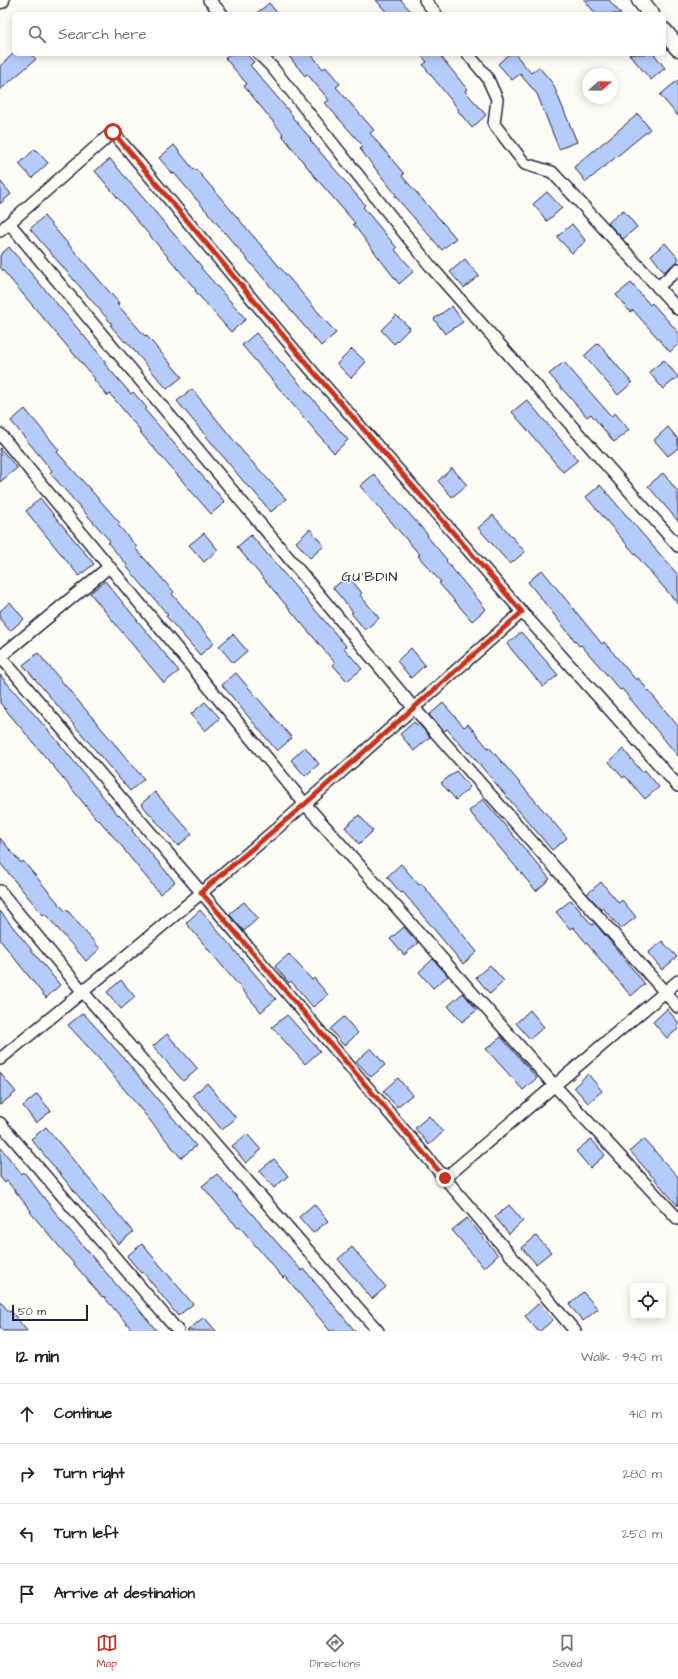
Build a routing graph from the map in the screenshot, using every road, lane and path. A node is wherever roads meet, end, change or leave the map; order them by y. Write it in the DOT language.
graph roads {
  1 [pos="209,0"];
  2 [pos="425,0"];
  3 [pos="640,0"];
  4 [pos="220,12"];
  5 [pos="434,12"];
  6 [pos="649,12"];
  7 [pos="666,33"];
  8 [pos="678,48"];
  9 [pos="261,56"];
  10 [pos="470,56"];
  11 [pos="9,223"];
  12 [pos="0,231"];
  13 [pos="678,269"];
  14 [pos="658,287"];
  15 [pos="678,309"];
  16 [pos="0,434"];
  17 [pos="678,546"];
  18 [pos="109,567"];
  19 [pos="522,612"];
  20 [pos="0,656"];
  21 [pos="413,707"];
  22 [pos="678,786"];
  23 [pos="305,804"];
  24 [pos="0,891"];
  25 [pos="201,892"];
  26 [pos="678,981"];
  27 [pos="83,992"];
  28 [pos="665,992"];
  29 [pos="678,1007"];
  30 [pos="0,1058"];
  31 [pos="554,1085"];
  32 [pos="0,1123"];
  33 [pos="445,1178"];
  34 [pos="678,1220"];
  35 [pos="178,1331"];
  36 [pos="378,1331"];
  37 [pos="576,1331"];
  1 -- 4 [label="street"];
  2 -- 5 [label="street"];
  3 -- 6 [label="street"];
  7 -- 8 [label="street"];
  9 -- 17 [label="street"];
  10 -- 14 [label="street"];
  11 -- 12 [label="street"];
  11 -- 19 [label="street"];
  11 -- 21 [label="street"];
  13 -- 14 [label="street"];
  14 -- 15 [label="street"];
  16 -- 18 [label="street"];
  18 -- 20 [label="street"];
  18 -- 23 [label="street"];
  19 -- 21 [label="street"];
  19 -- 22 [label="street"];
  20 -- 25 [label="street"];
  21 -- 23 [label="street"];
  21 -- 28 [label="street"];
  23 -- 25 [label="street"];
  23 -- 31 [label="street"];
  24 -- 27 [label="street"];
  25 -- 27 [label="street"];
  25 -- 33 [label="street"];
  26 -- 28 [label="street"];
  27 -- 30 [label="street"];
  27 -- 36 [label="street"];
  28 -- 29 [label="street"];
  28 -- 31 [label="street"];
  31 -- 33 [label="street"];
  31 -- 34 [label="street"];
  32 -- 35 [label="street"];
  33 -- 37 [label="street"];
}
